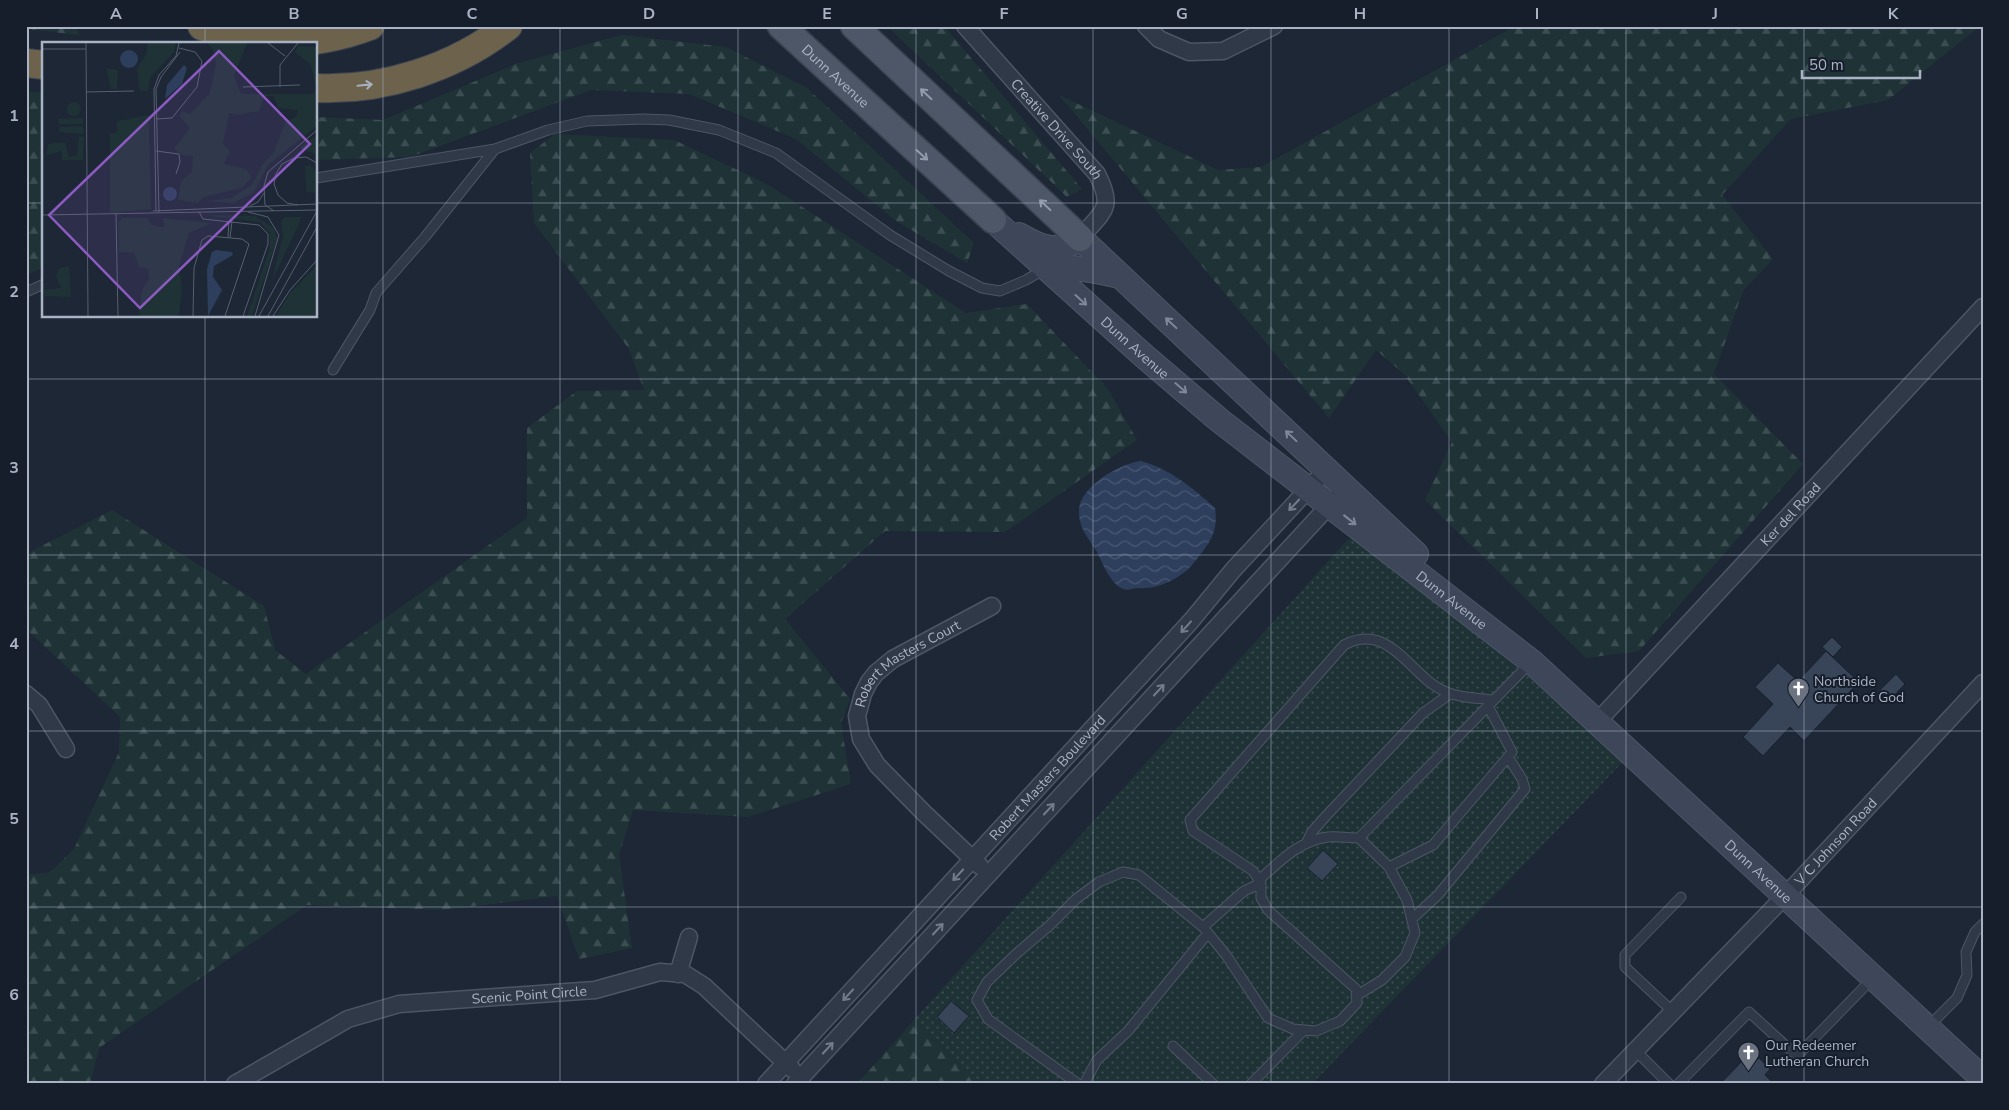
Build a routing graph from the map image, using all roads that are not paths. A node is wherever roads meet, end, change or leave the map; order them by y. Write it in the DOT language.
graph roads {
  1 [pos="202,26"];
  2 [pos="370,26"];
  3 [pos="508,26"];
  4 [pos="781,26"];
  5 [pos="854,26"];
  6 [pos="965,26"];
  7 [pos="1146,26"];
  8 [pos="1274,26"];
  9 [pos="276,42"];
  10 [pos="297,42"];
  11 [pos="26,63"];
  12 [pos="42,65"];
  13 [pos="318,88"];
  14 [pos="495,148"];
  15 [pos="318,178"];
  16 [pos="993,220"];
  17 [pos="1080,238"];
  18 [pos="1046,268"];
  19 [pos="1121,276"];
  20 [pos="42,285"];
  21 [pos="26,292"];
  22 [pos="1983,307"];
  23 [pos="333,370"];
  24 [pos="1327,469"];
  25 [pos="1346,488"];
  26 [pos="1308,489"];
  27 [pos="1330,505"];
  28 [pos="992,606"];
  29 [pos="1512,645"];
  30 [pos="1532,662"];
  31 [pos="1983,683"];
  32 [pos="26,694"];
  33 [pos="1450,694"];
  34 [pos="1491,703"];
  35 [pos="1597,722"];
  36 [pos="66,749"];
  37 [pos="1508,757"];
  38 [pos="1359,838"];
  39 [pos="1307,842"];
  40 [pos="973,859"];
  41 [pos="1389,866"];
  42 [pos="989,874"];
  43 [pos="1260,881"];
  44 [pos="1785,896"];
  45 [pos="1681,897"];
  46 [pos="1412,919"];
  47 [pos="1983,924"];
  48 [pos="1205,930"];
  49 [pos="689,937"];
  50 [pos="678,974"];
  51 [pos="1873,978"];
  52 [pos="1356,996"];
  53 [pos="1672,1011"];
  54 [pos="1927,1028"];
  55 [pos="1304,1030"];
  56 [pos="1173,1046"];
  57 [pos="1634,1050"];
  58 [pos="786,1063"];
  59 [pos="1983,1079"];
  60 [pos="798,1080"];
  61 [pos="235,1084"];
  62 [pos="766,1084"];
  63 [pos="1078,1084"];
  64 [pos="1084,1084"];
  65 [pos="1213,1084"];
  66 [pos="1251,1084"];
  67 [pos="1603,1084"];
  68 [pos="1669,1084"];
  69 [pos="1678,1084"];
  1 -- 9 [label="highway"];
  2 -- 10 [label="highway"];
  13 -- 3 [label="highway, one-way"];
  4 -- 16 [label="main road, Dunn Avenue, one-way"];
  17 -- 5 [label="main road, Dunn Avenue, one-way"];
  6 -- 17 [label="street, Creative Drive South"];
  7 -- 8 [label="street"];
  11 -- 12 [label="highway"];
  14 -- 15 [label="lane"];
  14 -- 18 [label="lane"];
  14 -- 23 [label="lane"];
  16 -- 17 [label="main road"];
  16 -- 18 [label="main road, Dunn Avenue"];
  17 -- 19 [label="main road, Dunn Avenue"];
  18 -- 19 [label="main road"];
  18 -- 26 [label="main road, Dunn Avenue, one-way"];
  24 -- 19 [label="main road, Dunn Avenue, one-way"];
  20 -- 21 [label="lane"];
  22 -- 35 [label="street, Ker del Road"];
  24 -- 25 [label="main road, Dunn Avenue"];
  24 -- 26 [label="street, Robert Masters Boulevard"];
  25 -- 27 [label="street, Robert Masters Boulevard"];
  25 -- 29 [label="main road, Dunn Avenue"];
  26 -- 27 [label="main road, Dunn Avenue"];
  26 -- 40 [label="street, Robert Masters Boulevard, one-way"];
  27 -- 29 [label="main road, Dunn Avenue, one-way"];
  42 -- 27 [label="street, Robert Masters Boulevard, one-way"];
  28 -- 40 [label="street, Robert Masters Court"];
  29 -- 30 [label="main road, Dunn Avenue"];
  30 -- 34 [label="lane"];
  30 -- 35 [label="main road, Dunn Avenue"];
  31 -- 44 [label="street, V C Johnson Road"];
  32 -- 36 [label="street"];
  33 -- 34 [label="lane"];
  33 -- 39 [label="lane"];
  33 -- 43 [label="lane"];
  34 -- 37 [label="lane"];
  34 -- 38 [label="lane"];
  35 -- 44 [label="main road, Dunn Avenue"];
  37 -- 41 [label="lane"];
  37 -- 46 [label="lane"];
  38 -- 39 [label="lane"];
  38 -- 41 [label="lane"];
  39 -- 43 [label="lane"];
  40 -- 42 [label="street, Robert Masters Court"];
  40 -- 58 [label="street, Robert Masters Boulevard, one-way"];
  41 -- 46 [label="lane"];
  60 -- 42 [label="street, Robert Masters Boulevard, one-way"];
  43 -- 48 [label="lane"];
  43 -- 52 [label="lane"];
  44 -- 51 [label="main road, Dunn Avenue"];
  44 -- 53 [label="street, V C Johnson Road"];
  45 -- 53 [label="lane"];
  46 -- 52 [label="lane"];
  47 -- 54 [label="lane"];
  48 -- 55 [label="lane"];
  48 -- 63 [label="lane"];
  48 -- 64 [label="lane"];
  49 -- 50 [label="street"];
  50 -- 58 [label="street, Scenic Point Circle"];
  50 -- 61 [label="street, Scenic Point Circle"];
  51 -- 54 [label="main road, Dunn Avenue"];
  51 -- 69 [label="lane"];
  52 -- 55 [label="lane"];
  53 -- 57 [label="street, V C Johnson Road"];
  54 -- 59 [label="main road, Dunn Avenue"];
  55 -- 66 [label="lane"];
  56 -- 65 [label="lane"];
  57 -- 67 [label="street, V C Johnson Road"];
  57 -- 68 [label="lane"];
  58 -- 60 [label="street, Scenic Point Circle"];
  58 -- 62 [label="street, Robert Masters Boulevard"];
}
